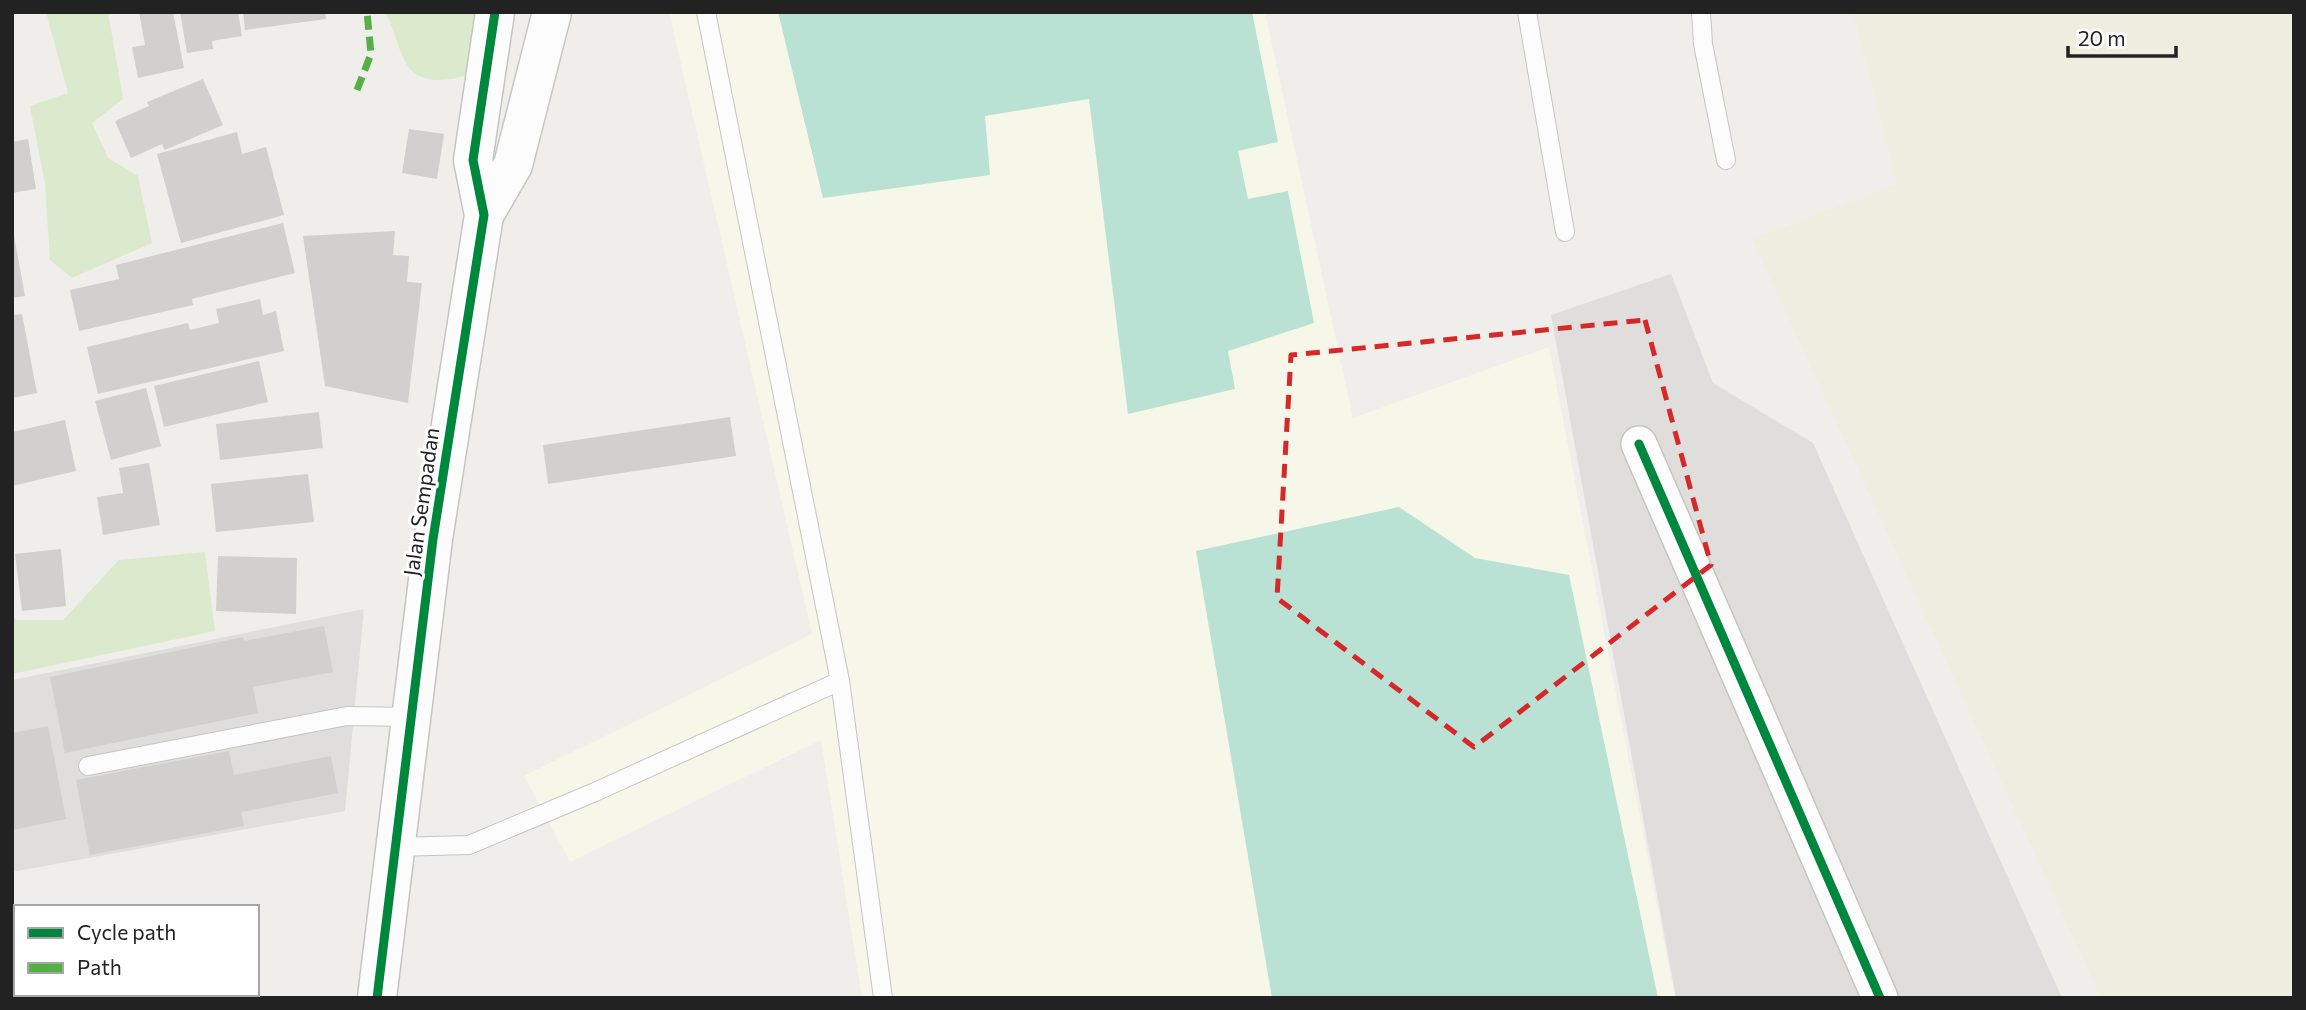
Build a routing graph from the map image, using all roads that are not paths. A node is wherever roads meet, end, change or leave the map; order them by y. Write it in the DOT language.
graph roads {
  1 [pos="495,12"];
  2 [pos="552,12"];
  3 [pos="706,12"];
  4 [pos="1527,12"];
  5 [pos="1701,12"];
  6 [pos="1726,160"];
  7 [pos="484,215"];
  8 [pos="1565,232"];
  9 [pos="1639,444"];
  10 [pos="840,681"];
  11 [pos="411,717"];
  12 [pos="88,766"];
  13 [pos="395,847"];
  14 [pos="37,996"];
  15 [pos="76,996"];
  16 [pos="12,998"];
  17 [pos="127,998"];
  18 [pos="377,998"];
  19 [pos="883,998"];
  20 [pos="1880,998"];
  1 -- 7 [label="street, Jalan Sempadan"];
  2 -- 7 [label="street, Jalan Sempadan"];
  3 -- 10 [label="lane"];
  4 -- 8 [label="lane"];
  5 -- 6 [label="lane"];
  7 -- 11 [label="street, Jalan Sempadan"];
  9 -- 20 [label="street"];
  10 -- 13 [label="lane"];
  10 -- 19 [label="lane"];
  11 -- 12 [label="lane"];
  11 -- 13 [label="street, Jalan Sempadan"];
  13 -- 18 [label="street, Jalan Sempadan"];
  14 -- 16 [label="street"];
  15 -- 17 [label="street"];
}
